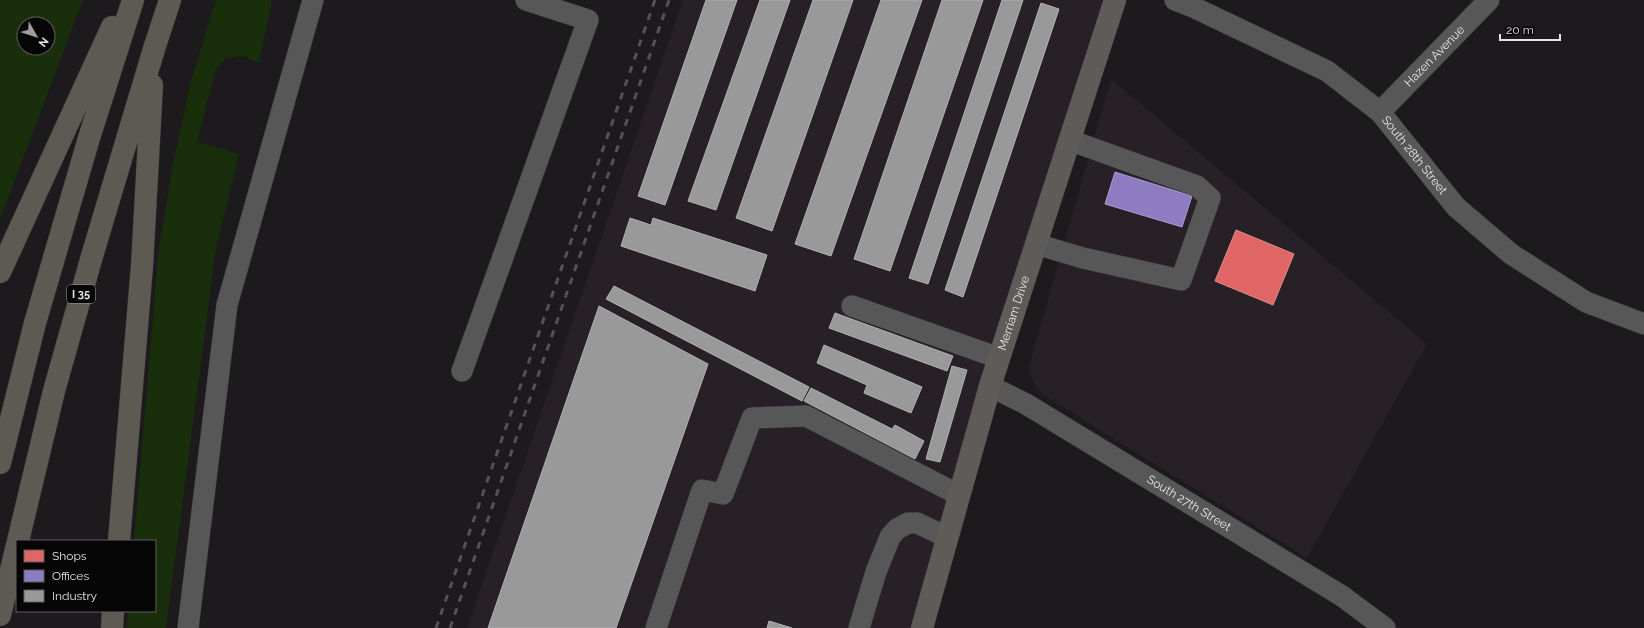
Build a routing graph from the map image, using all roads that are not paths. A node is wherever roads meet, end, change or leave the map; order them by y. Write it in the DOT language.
graph roads {
  1 [pos="124,0"];
  2 [pos="133,0"];
  3 [pos="170,0"];
  4 [pos="313,0"];
  5 [pos="526,0"];
  6 [pos="1115,0"];
  7 [pos="1175,0"];
  8 [pos="1488,0"];
  9 [pos="154,49"];
  10 [pos="1380,112"];
  11 [pos="1069,140"];
  12 [pos="1036,244"];
  13 [pos="0,272"];
  14 [pos="852,306"];
  15 [pos="1644,324"];
  16 [pos="998,358"];
  17 [pos="462,371"];
  18 [pos="990,386"];
  19 [pos="0,463"];
  20 [pos="959,495"];
  21 [pos="947,537"];
  22 [pos="18,540"];
  23 [pos="119,540"];
  24 [pos="16,549"];
  25 [pos="113,612"];
  26 [pos="0,615"];
  27 [pos="865,627"];
  28 [pos="112,628"];
  29 [pos="188,628"];
  30 [pos="656,628"];
  31 [pos="922,628"];
  32 [pos="1385,628"];
  1 -- 13 [label="highway"];
  2 -- 19 [label="highway"];
  3 -- 9 [label="highway, I 35"];
  4 -- 29 [label="street"];
  5 -- 17 [label="street"];
  6 -- 11 [label="main road, Merriam Drive"];
  7 -- 10 [label="street, South 28th Street"];
  8 -- 10 [label="street, Hazen Avenue"];
  9 -- 22 [label="highway, I 35"];
  9 -- 23 [label="highway"];
  10 -- 15 [label="street, South 28th Street"];
  11 -- 12 [label="main road, Merriam Drive"];
  11 -- 12 [label="street"];
  12 -- 16 [label="main road, Merriam Drive"];
  14 -- 16 [label="street"];
  16 -- 18 [label="main road, Merriam Drive"];
  18 -- 20 [label="main road, Merriam Drive"];
  18 -- 32 [label="street, South 27th Street"];
  20 -- 21 [label="main road, Merriam Drive"];
  20 -- 30 [label="street"];
  21 -- 27 [label="street"];
  21 -- 31 [label="main road, Merriam Drive"];
  24 -- 26 [label="highway"];
  25 -- 28 [label="highway"];
}
